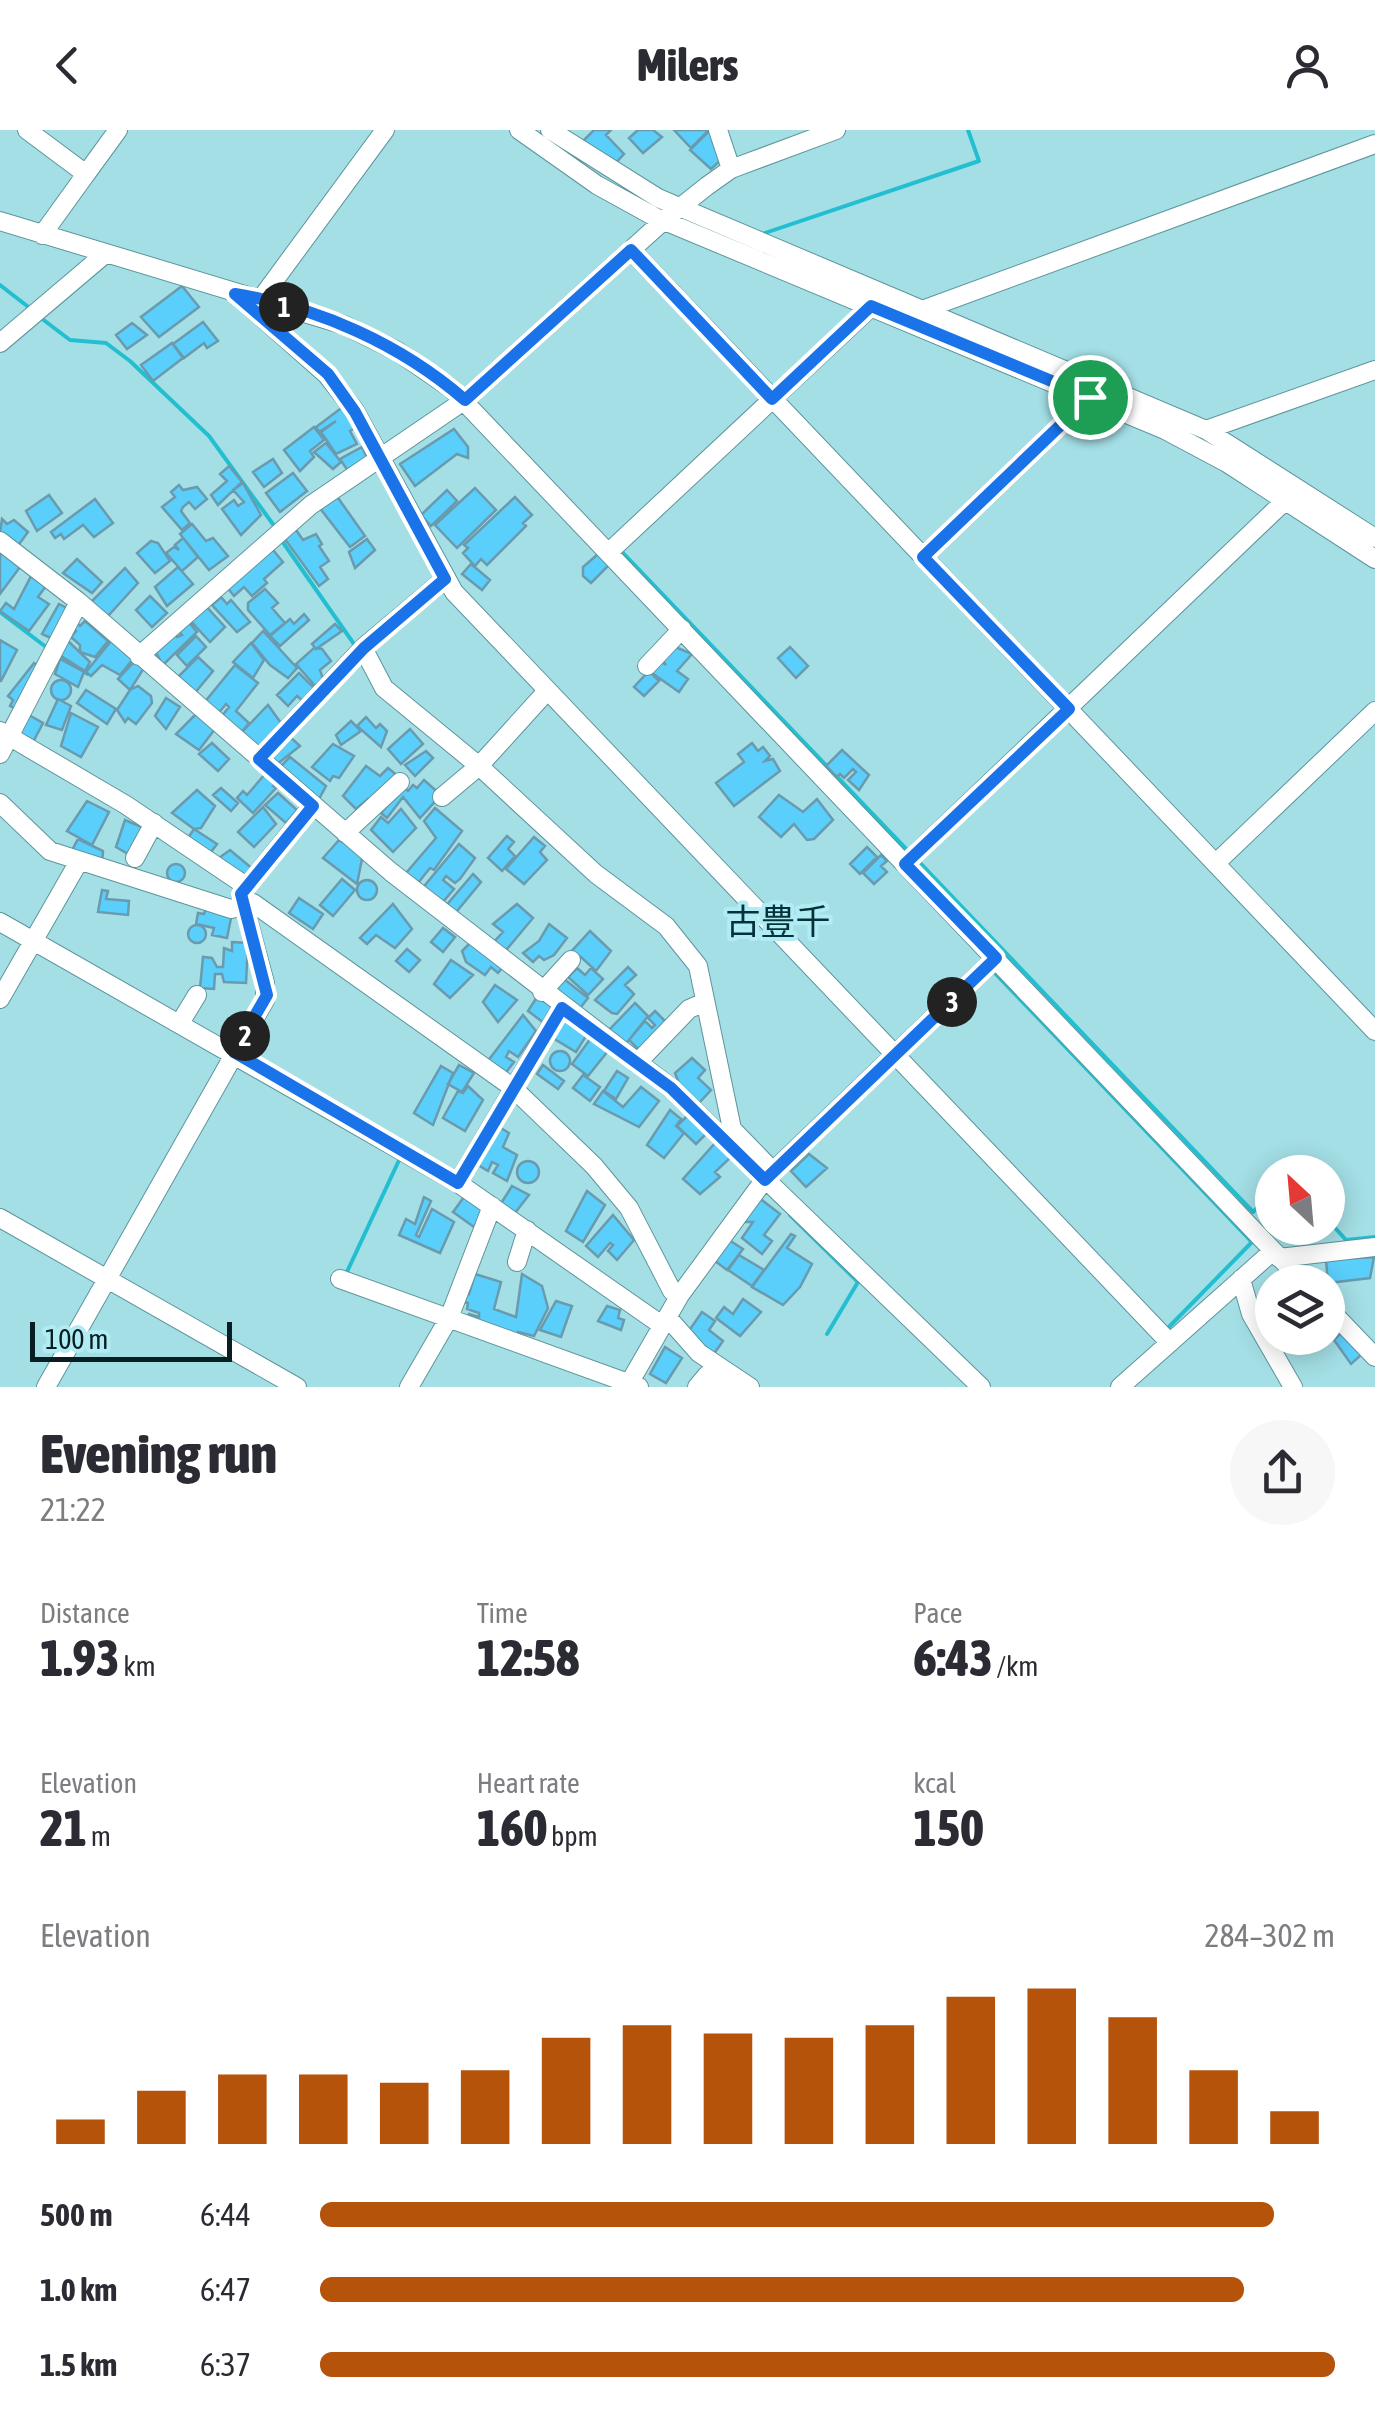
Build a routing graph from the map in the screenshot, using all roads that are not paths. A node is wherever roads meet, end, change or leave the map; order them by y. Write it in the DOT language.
graph roads {
  1 [pos="26,130"];
  2 [pos="118,130"];
  3 [pos="384,130"];
  4 [pos="519,130"];
  5 [pos="550,130"];
  6 [pos="718,130"];
  7 [pos="836,130"];
  8 [pos="1375,144"];
  9 [pos="731,170"];
  10 [pos="86,174"];
  11 [pos="672,214"];
  12 [pos="0,220"];
  13 [pos="42,235"];
  14 [pos="631,250"];
  15 [pos="104,254"];
  16 [pos="249,297"];
  17 [pos="871,306"];
  18 [pos="925,308"];
  19 [pos="0,343"];
  20 [pos="1375,370"];
  21 [pos="1090,397"];
  22 [pos="772,399"];
  23 [pos="465,400"];
  24 [pos="1139,409"];
  25 [pos="1206,430"];
  26 [pos="381,458"];
  27 [pos="1291,494"];
  28 [pos="1375,538"];
  29 [pos="0,541"];
  30 [pos="609,552"];
  31 [pos="923,557"];
  32 [pos="1375,560"];
  33 [pos="445,579"];
  34 [pos="79,602"];
  35 [pos="682,629"];
  36 [pos="364,648"];
  37 [pos="139,656"];
  38 [pos="647,666"];
  39 [pos="547,691"];
  40 [pos="1069,709"];
  41 [pos="1375,711"];
  42 [pos="4,742"];
  43 [pos="259,759"];
  44 [pos="479,766"];
  45 [pos="400,782"];
  46 [pos="442,797"];
  47 [pos="0,803"];
  48 [pos="313,806"];
  49 [pos="151,827"];
  50 [pos="345,833"];
  51 [pos="135,858"];
  52 [pos="78,863"];
  53 [pos="905,864"];
  54 [pos="1216,864"];
  55 [pos="243,894"];
  56 [pos="0,922"];
  57 [pos="33,941"];
  58 [pos="996,958"];
  59 [pos="571,960"];
  60 [pos="542,992"];
  61 [pos="197,995"];
  62 [pos="0,999"];
  63 [pos="705,1002"];
  64 [pos="562,1008"];
  65 [pos="1371,1019"];
  66 [pos="180,1022"];
  67 [pos="234,1052"];
  68 [pos="897,1057"];
  69 [pos="637,1063"];
  70 [pos="512,1087"];
  71 [pos="769,1175"];
  72 [pos="458,1183"];
  73 [pos="492,1206"];
  74 [pos="0,1218"];
  75 [pos="527,1230"];
  76 [pos="1375,1247"];
  77 [pos="1276,1254"];
  78 [pos="516,1262"];
  79 [pos="1287,1265"];
  80 [pos="108,1279"];
  81 [pos="340,1279"];
  82 [pos="1242,1279"];
  83 [pos="680,1295"];
  84 [pos="449,1318"];
  85 [pos="665,1322"];
  86 [pos="1345,1326"];
  87 [pos="1170,1343"];
  88 [pos="1375,1357"];
  89 [pos="632,1386"];
  90 [pos="46,1387"];
  91 [pos="297,1387"];
  92 [pos="410,1387"];
  93 [pos="697,1387"];
  94 [pos="725,1387"];
  95 [pos="750,1387"];
  96 [pos="981,1387"];
  97 [pos="1120,1387"];
  98 [pos="1292,1387"];
  1 -- 10 [label="street"];
  2 -- 10 [label="street"];
  3 -- 16 [label="street"];
  4 -- 11 [label="street"];
  5 -- 11 [label="street"];
  6 -- 9 [label="street"];
  7 -- 9 [label="street"];
  8 -- 18 [label="street"];
  9 -- 11 [label="street"];
  10 -- 13 [label="street"];
  11 -- 14 [label="street"];
  11 -- 17 [label="street"];
  11 -- 18 [label="street"];
  12 -- 13 [label="street"];
  13 -- 15 [label="street"];
  14 -- 22 [label="street"];
  14 -- 23 [label="street"];
  15 -- 16 [label="street"];
  15 -- 19 [label="street"];
  16 -- 23 [label="street"];
  16 -- 26 [label="street"];
  17 -- 21 [label="street"];
  17 -- 22 [label="street"];
  18 -- 24 [label="street"];
  20 -- 25 [label="street"];
  21 -- 24 [label="street"];
  21 -- 31 [label="street"];
  22 -- 30 [label="street"];
  22 -- 31 [label="street"];
  23 -- 26 [label="street"];
  23 -- 30 [label="street"];
  24 -- 25 [label="street"];
  24 -- 27 [label="street"];
  25 -- 27 [label="street"];
  26 -- 33 [label="street"];
  26 -- 37 [label="street"];
  27 -- 28 [label="street"];
  27 -- 32 [label="street"];
  27 -- 40 [label="street"];
  29 -- 34 [label="street"];
  30 -- 35 [label="street"];
  31 -- 40 [label="street"];
  33 -- 36 [label="street"];
  33 -- 39 [label="street"];
  34 -- 37 [label="street"];
  34 -- 42 [label="street"];
  35 -- 38 [label="street"];
  35 -- 53 [label="street"];
  36 -- 43 [label="street"];
  36 -- 44 [label="street"];
  37 -- 43 [label="street"];
  39 -- 44 [label="street"];
  39 -- 68 [label="street"];
  40 -- 53 [label="street"];
  40 -- 54 [label="street"];
  41 -- 54 [label="street"];
  42 -- 49 [label="street"];
  43 -- 48 [label="street"];
  44 -- 46 [label="street"];
  44 -- 63 [label="street"];
  45 -- 50 [label="street"];
  47 -- 52 [label="street"];
  48 -- 50 [label="street"];
  48 -- 55 [label="street"];
  49 -- 51 [label="street"];
  49 -- 55 [label="street"];
  50 -- 60 [label="street"];
  52 -- 55 [label="street"];
  52 -- 57 [label="street"];
  53 -- 58 [label="street"];
  54 -- 65 [label="street"];
  55 -- 67 [label="street"];
  55 -- 70 [label="street"];
  56 -- 57 [label="street"];
  57 -- 62 [label="street"];
  57 -- 66 [label="street"];
  58 -- 68 [label="street"];
  58 -- 77 [label="street"];
  59 -- 60 [label="street"];
  60 -- 64 [label="street"];
  61 -- 66 [label="street"];
  63 -- 69 [label="street"];
  63 -- 71 [label="street"];
  64 -- 69 [label="street"];
  64 -- 70 [label="street"];
  66 -- 67 [label="street"];
  67 -- 72 [label="street"];
  67 -- 80 [label="street"];
  68 -- 71 [label="street"];
  68 -- 87 [label="street"];
  69 -- 71 [label="street"];
  70 -- 72 [label="street"];
  70 -- 83 [label="street"];
  71 -- 83 [label="street"];
  71 -- 96 [label="street"];
  72 -- 73 [label="street"];
  73 -- 75 [label="street"];
  73 -- 84 [label="street"];
  74 -- 80 [label="street"];
  75 -- 78 [label="street"];
  75 -- 85 [label="street"];
  76 -- 77 [label="street"];
  77 -- 79 [label="street"];
  77 -- 82 [label="street"];
  80 -- 90 [label="street"];
  80 -- 91 [label="street"];
  81 -- 84 [label="street"];
  82 -- 87 [label="street"];
  82 -- 98 [label="street"];
  83 -- 85 [label="street"];
  84 -- 89 [label="street"];
  84 -- 92 [label="street"];
  85 -- 89 [label="street"];
  85 -- 95 [label="street"];
  86 -- 88 [label="street"];
  87 -- 97 [label="street"];
  93 -- 94 [label="street"];
}
